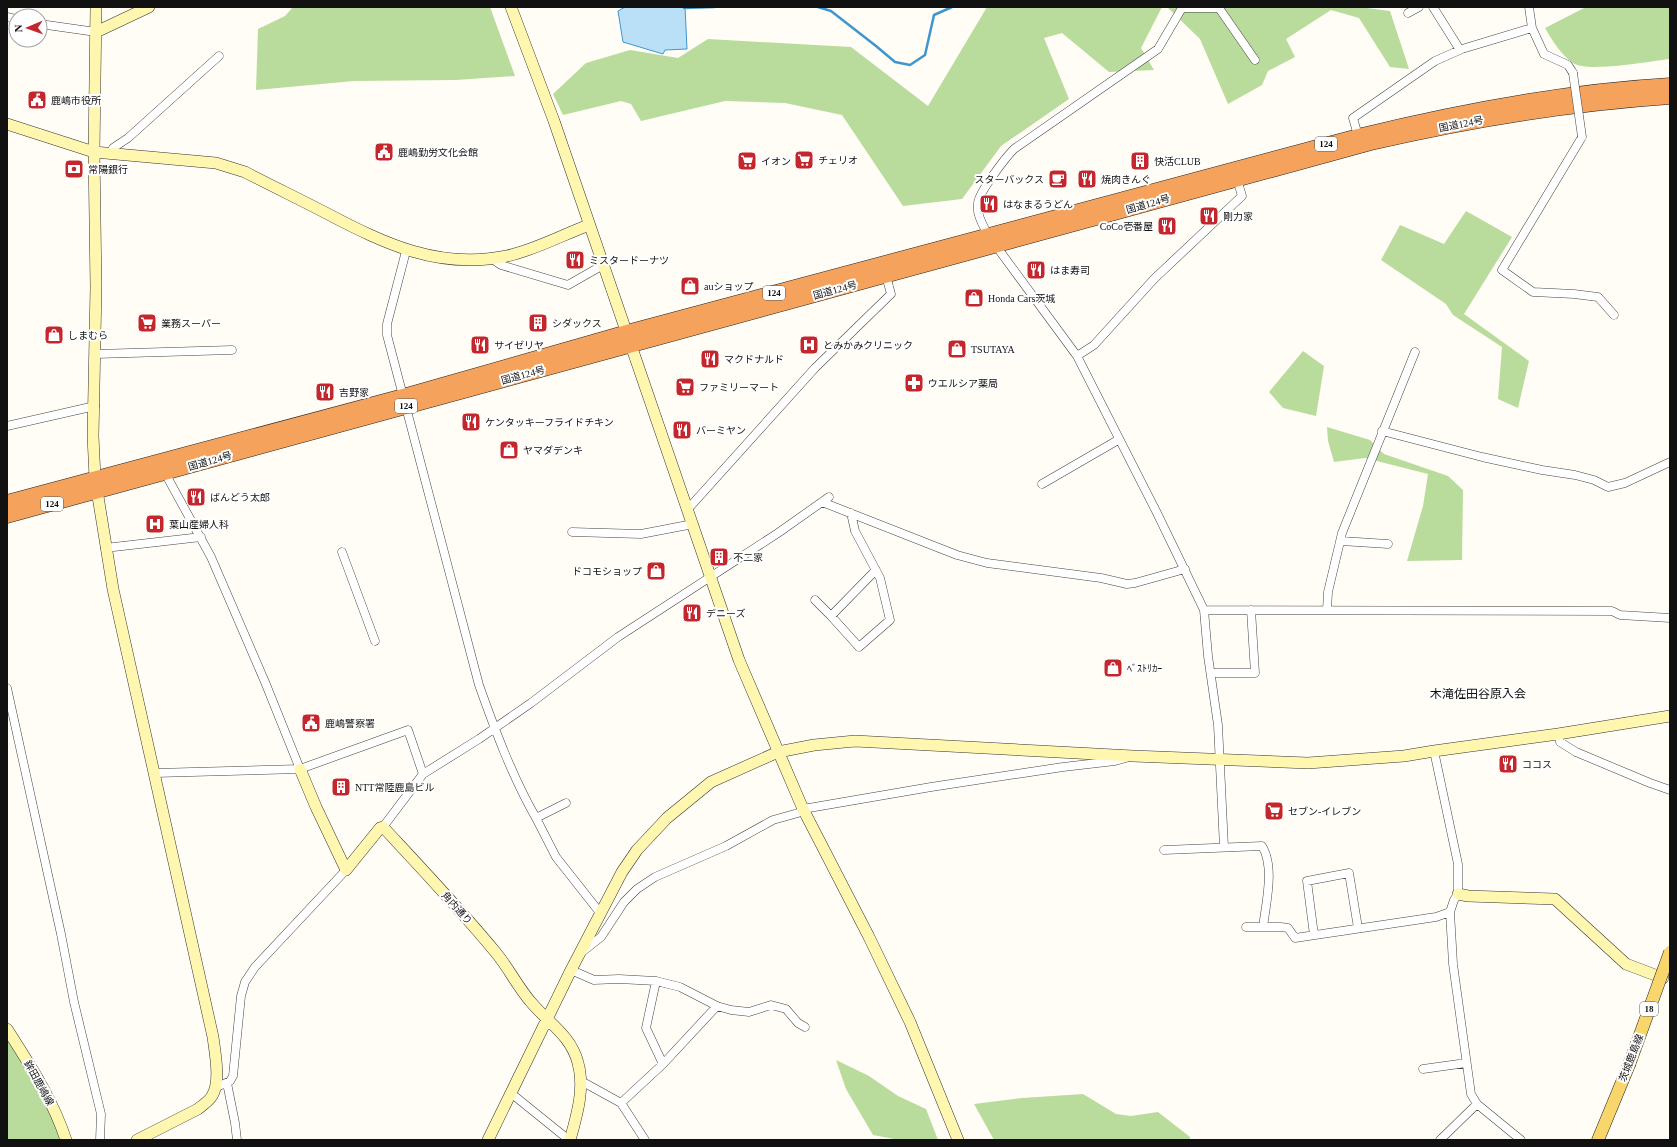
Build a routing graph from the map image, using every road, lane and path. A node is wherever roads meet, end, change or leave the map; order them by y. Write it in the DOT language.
graph roads {
  1 [pos="96,7"];
  2 [pos="149,7"];
  3 [pos="512,7"];
  4 [pos="1419,7"];
  5 [pos="1433,7"];
  6 [pos="1529,7"];
  7 [pos="1408,13"];
  8 [pos="48,25"];
  9 [pos="1532,28"];
  10 [pos="96,32"];
  11 [pos="1460,50"];
  12 [pos="219,56"];
  13 [pos="1255,60"];
  14 [pos="1670,85"];
  15 [pos="1670,97"];
  16 [pos="7,124"];
  17 [pos="1359,141"];
  18 [pos="114,148"];
  19 [pos="94,152"];
  20 [pos="1236,174"];
  21 [pos="589,225"];
  22 [pos="992,240"];
  23 [pos="406,251"];
  24 [pos="491,258"];
  25 [pos="603,265"];
  26 [pos="884,270"];
  27 [pos="1614,315"];
  28 [pos="627,332"];
  29 [pos="632,346"];
  30 [pos="232,350"];
  31 [pos="1415,352"];
  32 [pos="96,354"];
  33 [pos="1077,356"];
  34 [pos="404,401"];
  35 [pos="95,406"];
  36 [pos="7,426"];
  37 [pos="1382,430"];
  38 [pos="1118,440"];
  39 [pos="1670,462"];
  40 [pos="165,473"];
  41 [pos="1042,484"];
  42 [pos="96,485"];
  43 [pos="829,497"];
  44 [pos="7,502"];
  45 [pos="822,502"];
  46 [pos="688,509"];
  47 [pos="851,513"];
  48 [pos="7,516"];
  49 [pos="693,524"];
  50 [pos="572,532"];
  51 [pos="201,537"];
  52 [pos="1341,541"];
  53 [pos="1388,544"];
  54 [pos="106,548"];
  55 [pos="342,552"];
  56 [pos="1185,569"];
  57 [pos="876,570"];
  58 [pos="711,577"];
  59 [pos="814,600"];
  60 [pos="1204,610"];
  61 [pos="1251,610"];
  62 [pos="1327,610"];
  63 [pos="831,616"];
  64 [pos="1670,618"];
  65 [pos="375,641"];
  66 [pos="1211,673"];
  67 [pos="7,688"];
  68 [pos="1670,716"];
  69 [pos="494,729"];
  70 [pos="1558,734"];
  71 [pos="1434,751"];
  72 [pos="778,752"];
  73 [pos="1133,756"];
  74 [pos="1221,760"];
  75 [pos="300,769"];
  76 [pos="154,773"];
  77 [pos="423,774"];
  78 [pos="1670,790"];
  79 [pos="566,803"];
  80 [pos="803,809"];
  81 [pos="536,818"];
  82 [pos="383,828"];
  83 [pos="1224,847"];
  84 [pos="1164,850"];
  85 [pos="346,870"];
  86 [pos="1458,894"];
  87 [pos="1450,912"];
  88 [pos="601,914"];
  89 [pos="1246,927"];
  90 [pos="1263,927"];
  91 [pos="1358,928"];
  92 [pos="1314,935"];
  93 [pos="1670,952"];
  94 [pos="580,954"];
  95 [pos="571,970"];
  96 [pos="1666,979"];
  97 [pos="656,981"];
  98 [pos="717,1006"];
  99 [pos="548,1019"];
  100 [pos="805,1027"];
  101 [pos="7,1029"];
  102 [pos="1466,1063"];
  103 [pos="663,1064"];
  104 [pos="1423,1069"];
  105 [pos="581,1081"];
  106 [pos="227,1083"];
  107 [pos="215,1088"];
  108 [pos="512,1094"];
  109 [pos="621,1103"];
  110 [pos="1477,1104"];
  111 [pos="66,1140"];
  112 [pos="100,1140"];
  113 [pos="137,1140"];
  114 [pos="237,1140"];
  115 [pos="488,1140"];
  116 [pos="570,1140"];
  117 [pos="645,1140"];
  118 [pos="958,1140"];
  119 [pos="1440,1140"];
  120 [pos="1521,1140"];
  121 [pos="1598,1140"];
  1 -- 10 [label="street"];
  2 -- 10 [label="street"];
  3 -- 21 [label="street"];
  4 -- 7 [label="street"];
  5 -- 11 [label="street"];
  6 -- 9 [label="street"];
  8 -- 10 [label="street"];
  9 -- 11 [label="street"];
  9 -- 27 [label="street, bridge"];
  10 -- 19 [label="street"];
  11 -- 17 [label="street"];
  12 -- 18 [label="street"];
  13 -- 22 [label="street"];
  14 -- 17 [label="highway, 国道124号 / 124"];
  15 -- 17 [label="highway, 国道124号 / 124"];
  16 -- 19 [label="street"];
  17 -- 20 [label="highway, 国道124号 / 124"];
  19 -- 23 [label="street"];
  19 -- 32 [label="street"];
  20 -- 22 [label="highway, 国道124号 / 124"];
  20 -- 33 [label="street"];
  21 -- 24 [label="street"];
  21 -- 25 [label="street"];
  22 -- 26 [label="highway, 国道124号 / 124"];
  22 -- 33 [label="street"];
  23 -- 24 [label="street"];
  23 -- 34 [label="street"];
  24 -- 25 [label="street"];
  25 -- 28 [label="street"];
  26 -- 28 [label="highway, 国道124号 / 124"];
  26 -- 29 [label="highway, 国道124号 / 124"];
  26 -- 46 [label="street"];
  28 -- 29 [label="street"];
  28 -- 34 [label="highway, 国道124号 / 124"];
  29 -- 34 [label="highway, 国道124号 / 124"];
  29 -- 46 [label="street"];
  30 -- 32 [label="street"];
  31 -- 37 [label="street"];
  32 -- 35 [label="street"];
  33 -- 38 [label="street"];
  34 -- 40 [label="highway, 国道124号 / 124"];
  34 -- 42 [label="highway, 国道124号 / 124"];
  34 -- 69 [label="street"];
  35 -- 36 [label="street"];
  35 -- 42 [label="street"];
  37 -- 39 [label="street"];
  37 -- 52 [label="street"];
  38 -- 41 [label="street"];
  38 -- 56 [label="street"];
  40 -- 42 [label="highway, 国道124号 / 124"];
  40 -- 51 [label="street"];
  42 -- 44 [label="highway, 国道124号 / 124"];
  42 -- 48 [label="highway, 国道124号 / 124"];
  42 -- 54 [label="street"];
  43 -- 45 [label="street"];
  45 -- 47 [label="street"];
  45 -- 58 [label="street"];
  46 -- 49 [label="street"];
  47 -- 56 [label="street"];
  47 -- 57 [label="street"];
  49 -- 50 [label="street"];
  49 -- 58 [label="street"];
  51 -- 54 [label="street"];
  51 -- 75 [label="street"];
  52 -- 53 [label="street"];
  52 -- 62 [label="street"];
  54 -- 76 [label="street"];
  55 -- 65 [label="street"];
  56 -- 60 [label="street"];
  57 -- 63 [label="street"];
  57 -- 63 [label="street"];
  58 -- 69 [label="street"];
  58 -- 72 [label="street"];
  59 -- 63 [label="street"];
  60 -- 61 [label="street"];
  60 -- 66 [label="street"];
  61 -- 62 [label="street"];
  61 -- 66 [label="street"];
  62 -- 64 [label="street"];
  66 -- 74 [label="street"];
  67 -- 112 [label="street"];
  68 -- 70 [label="street"];
  69 -- 77 [label="street"];
  69 -- 81 [label="street"];
  70 -- 71 [label="street"];
  70 -- 78 [label="street"];
  71 -- 74 [label="street"];
  71 -- 86 [label="street"];
  72 -- 73 [label="street"];
  72 -- 80 [label="street"];
  72 -- 88 [label="street"];
  73 -- 74 [label="street"];
  73 -- 80 [label="street"];
  74 -- 83 [label="street"];
  75 -- 76 [label="street"];
  75 -- 77 [label="street"];
  75 -- 85 [label="street"];
  76 -- 107 [label="street"];
  77 -- 82 [label="street"];
  79 -- 81 [label="street"];
  80 -- 94 [label="street"];
  80 -- 118 [label="street"];
  81 -- 88 [label="street"];
  82 -- 85 [label="street"];
  82 -- 99 [label="street, 角内通り"];
  83 -- 84 [label="street"];
  83 -- 90 [label="street"];
  85 -- 106 [label="street"];
  86 -- 87 [label="street"];
  86 -- 96 [label="street"];
  87 -- 91 [label="street"];
  87 -- 102 [label="street"];
  88 -- 94 [label="street"];
  89 -- 90 [label="street"];
  90 -- 92 [label="street"];
  91 -- 92 [label="street"];
  91 -- 92 [label="street"];
  93 -- 121 [label="main road, 茨城鹿島線 / 18, bridge"];
  94 -- 95 [label="street"];
  95 -- 97 [label="street"];
  95 -- 99 [label="street"];
  97 -- 98 [label="street"];
  97 -- 103 [label="street"];
  98 -- 100 [label="street"];
  98 -- 103 [label="street"];
  99 -- 105 [label="street, 角内通り"];
  99 -- 108 [label="street"];
  101 -- 111 [label="street, 鉾田鹿嶋線"];
  102 -- 104 [label="street"];
  102 -- 110 [label="street"];
  103 -- 109 [label="street"];
  105 -- 109 [label="street"];
  105 -- 116 [label="street, 角内通り"];
  106 -- 107 [label="street"];
  106 -- 114 [label="street"];
  107 -- 113 [label="street"];
  108 -- 115 [label="street"];
  108 -- 116 [label="street"];
  109 -- 117 [label="street"];
  110 -- 119 [label="street"];
  110 -- 120 [label="street"];
}
